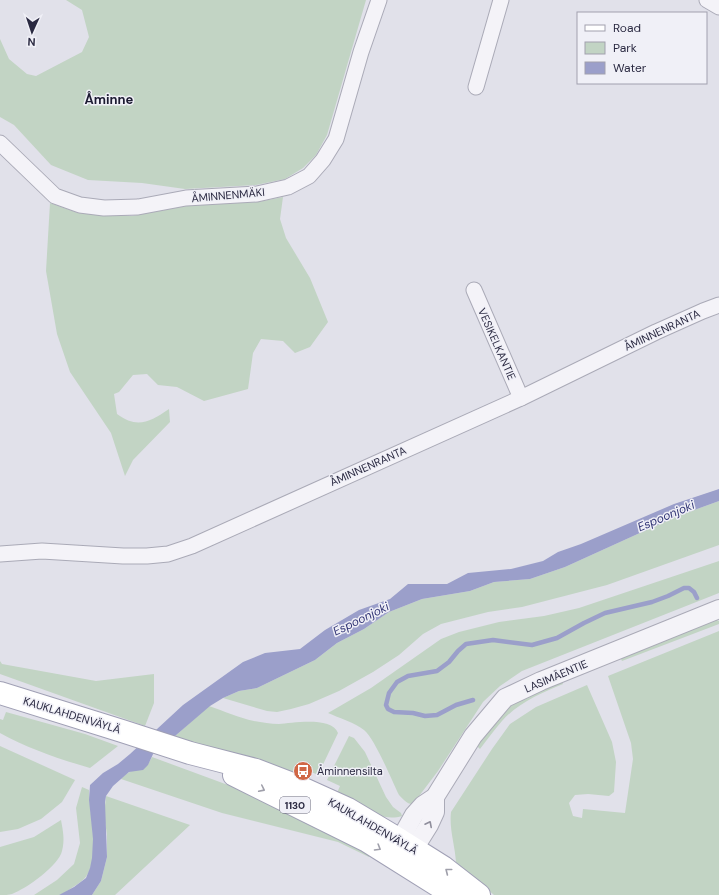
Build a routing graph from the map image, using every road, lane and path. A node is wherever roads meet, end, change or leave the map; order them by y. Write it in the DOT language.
graph roads {
  1 [pos="379,0"];
  2 [pos="501,0"];
  3 [pos="707,0"];
  4 [pos="719,7"];
  5 [pos="476,87"];
  6 [pos="0,143"];
  7 [pos="474,290"];
  8 [pos="719,305"];
  9 [pos="521,398"];
  10 [pos="0,554"];
  11 [pos="719,609"];
  12 [pos="0,693"];
  13 [pos="404,849"];
  14 [pos="453,895"];
  15 [pos="479,895"];
  1 -- 6 [label="street, ÅMINNENMÄKI"];
  2 -- 5 [label="street"];
  3 -- 4 [label="street"];
  7 -- 9 [label="street, VESIKELKANTIE"];
  8 -- 9 [label="street, ÅMINNENRANTA"];
  9 -- 10 [label="street, ÅMINNENRANTA"];
  11 -- 13 [label="street, LASIMÄENTIE"];
  12 -- 13 [label="main road, KAUKLAHDENVÄYLÄ / 1130"];
  13 -- 14 [label="main road, KAUKLAHDENVÄYLÄ / 1130"];
  15 -- 13 [label="main road, KAUKLAHDENVÄYLÄ / 1130, one-way"];
}
